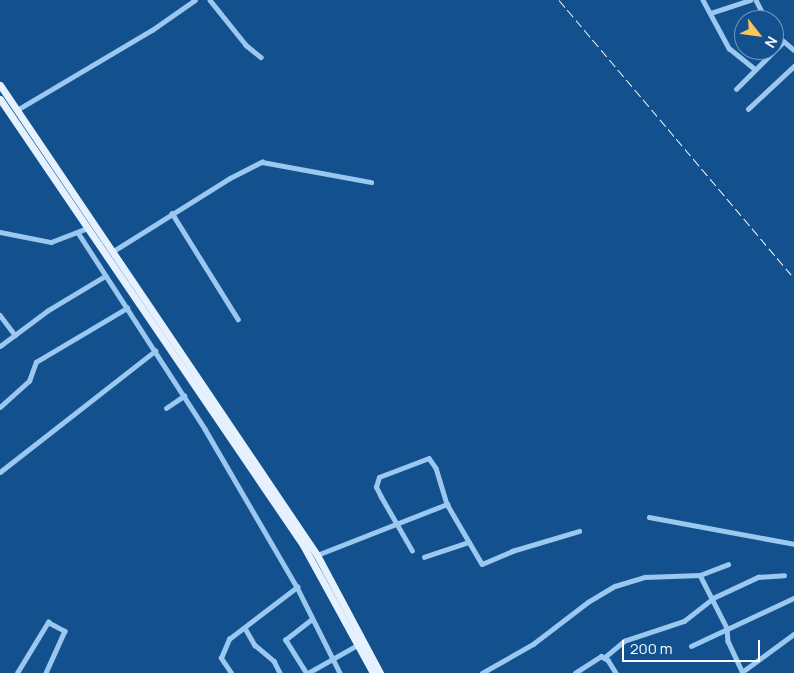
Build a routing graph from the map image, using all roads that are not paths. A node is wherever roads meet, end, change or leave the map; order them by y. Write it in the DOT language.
graph roads {
  1 [pos="195,0"];
  2 [pos="210,0"];
  3 [pos="703,0"];
  4 [pos="750,0"];
  5 [pos="710,13"];
  6 [pos="261,57"];
  7 [pos="764,60"];
  8 [pos="794,66"];
  9 [pos="755,69"];
  10 [pos="0,85"];
  11 [pos="736,89"];
  12 [pos="0,99"];
  13 [pos="748,109"];
  14 [pos="17,110"];
  15 [pos="371,182"];
  16 [pos="172,212"];
  17 [pos="87,228"];
  18 [pos="0,232"];
  19 [pos="78,234"];
  20 [pos="112,253"];
  21 [pos="105,276"];
  22 [pos="127,308"];
  23 [pos="0,315"];
  24 [pos="238,319"];
  25 [pos="15,335"];
  26 [pos="0,346"];
  27 [pos="155,351"];
  28 [pos="184,396"];
  29 [pos="0,407"];
  30 [pos="166,408"];
  31 [pos="260,468"];
  32 [pos="0,472"];
  33 [pos="252,472"];
  34 [pos="447,504"];
  35 [pos="649,517"];
  36 [pos="394,523"];
  37 [pos="579,532"];
  38 [pos="469,542"];
  39 [pos="794,544"];
  40 [pos="412,550"];
  41 [pos="317,555"];
  42 [pos="424,558"];
  43 [pos="728,564"];
  44 [pos="700,575"];
  45 [pos="784,575"];
  46 [pos="297,587"];
  47 [pos="714,598"];
  48 [pos="794,598"];
  49 [pos="312,619"];
  50 [pos="245,628"];
  51 [pos="727,628"];
  52 [pos="794,634"];
  53 [pos="359,644"];
  54 [pos="691,646"];
  55 [pos="605,657"];
  56 [pos="332,659"];
  57 [pos="742,672"];
  58 [pos="17,673"];
  59 [pos="46,673"];
  60 [pos="231,673"];
  61 [pos="280,673"];
  62 [pos="307,673"];
  63 [pos="340,673"];
  64 [pos="373,673"];
  65 [pos="380,673"];
  66 [pos="482,673"];
  67 [pos="575,673"];
  68 [pos="616,673"];
  1 -- 14 [label="street"];
  2 -- 6 [label="street"];
  3 -- 5 [label="street"];
  4 -- 5 [label="street"];
  5 -- 9 [label="street"];
  7 -- 9 [label="street"];
  8 -- 13 [label="street"];
  9 -- 11 [label="street"];
  10 -- 14 [label="main road"];
  12 -- 17 [label="main road"];
  14 -- 20 [label="main road"];
  15 -- 16 [label="street"];
  16 -- 20 [label="street"];
  16 -- 24 [label="street"];
  17 -- 19 [label="street"];
  17 -- 33 [label="main road"];
  18 -- 19 [label="street"];
  19 -- 21 [label="street"];
  20 -- 31 [label="main road"];
  21 -- 22 [label="street"];
  21 -- 25 [label="street"];
  22 -- 27 [label="street"];
  22 -- 29 [label="street"];
  23 -- 25 [label="street"];
  25 -- 26 [label="street"];
  27 -- 28 [label="street"];
  27 -- 32 [label="street"];
  28 -- 30 [label="street"];
  28 -- 46 [label="street"];
  31 -- 33 [label="main road"];
  31 -- 41 [label="main road"];
  33 -- 53 [label="main road"];
  34 -- 36 [label="street"];
  34 -- 36 [label="street"];
  34 -- 38 [label="street"];
  35 -- 39 [label="street"];
  36 -- 40 [label="street"];
  36 -- 41 [label="street"];
  37 -- 38 [label="street"];
  38 -- 42 [label="street"];
  41 -- 65 [label="main road"];
  43 -- 44 [label="street"];
  44 -- 47 [label="street"];
  44 -- 66 [label="street"];
  45 -- 47 [label="street"];
  46 -- 49 [label="street"];
  46 -- 50 [label="street"];
  47 -- 51 [label="street"];
  47 -- 55 [label="street"];
  48 -- 51 [label="street"];
  49 -- 56 [label="street"];
  49 -- 62 [label="street"];
  50 -- 60 [label="street"];
  50 -- 61 [label="street"];
  51 -- 54 [label="street"];
  51 -- 57 [label="street"];
  52 -- 57 [label="street"];
  53 -- 56 [label="street"];
  53 -- 64 [label="main road"];
  55 -- 67 [label="street"];
  55 -- 68 [label="street"];
  56 -- 62 [label="street"];
  56 -- 63 [label="street"];
  58 -- 59 [label="street"];
}
